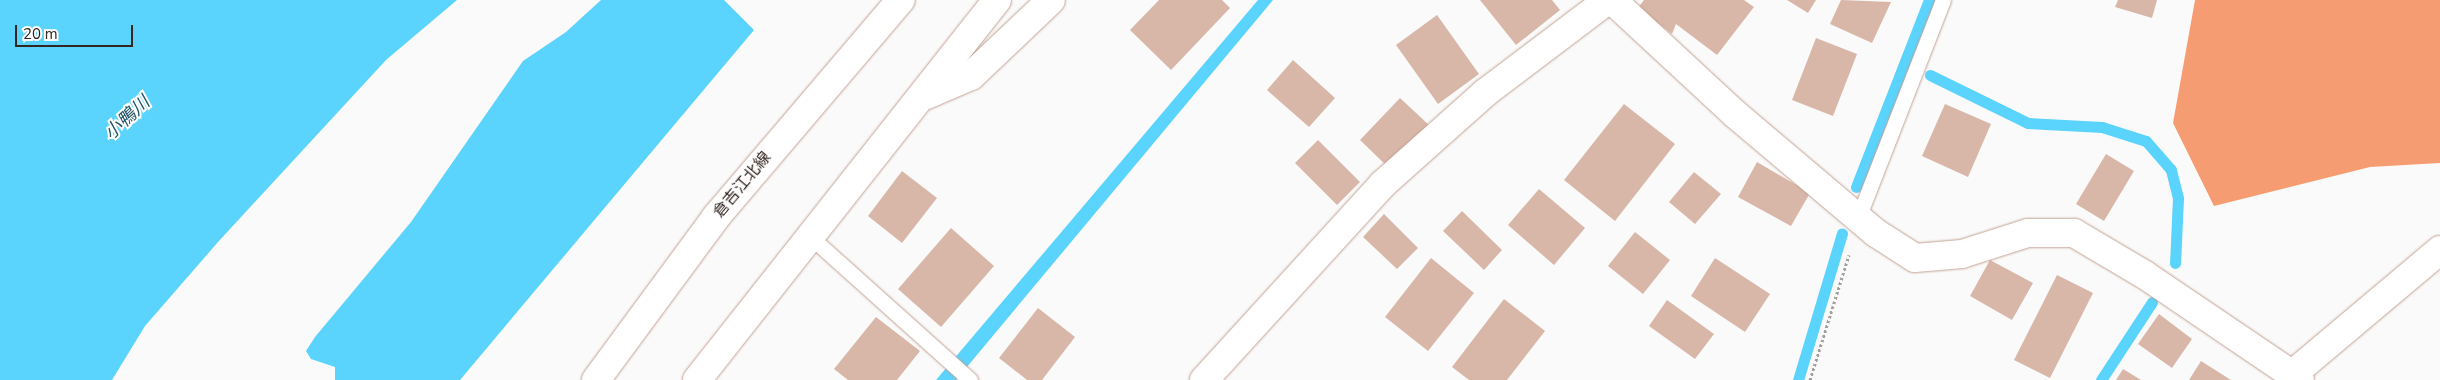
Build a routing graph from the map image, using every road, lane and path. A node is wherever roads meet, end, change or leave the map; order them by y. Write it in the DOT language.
graph roads {
  1 [pos="901,0"];
  2 [pos="997,0"];
  3 [pos="1051,0"];
  4 [pos="1610,0"];
  5 [pos="1943,0"];
  6 [pos="923,96"];
  7 [pos="1858,218"];
  8 [pos="813,239"];
  9 [pos="2440,250"];
  10 [pos="2297,377"];
  11 [pos="596,380"];
  12 [pos="697,380"];
  13 [pos="970,380"];
  14 [pos="1204,380"];
  15 [pos="1810,380"];
  1 -- 11 [label="street, 倉吉江北線"];
  2 -- 6 [label="street"];
  3 -- 6 [label="street"];
  4 -- 7 [label="street"];
  4 -- 14 [label="street"];
  5 -- 7 [label="lane"];
  6 -- 8 [label="street"];
  7 -- 10 [label="street"];
  7 -- 15 [label="path"];
  8 -- 12 [label="street"];
  8 -- 13 [label="lane"];
  9 -- 10 [label="street"];
}
